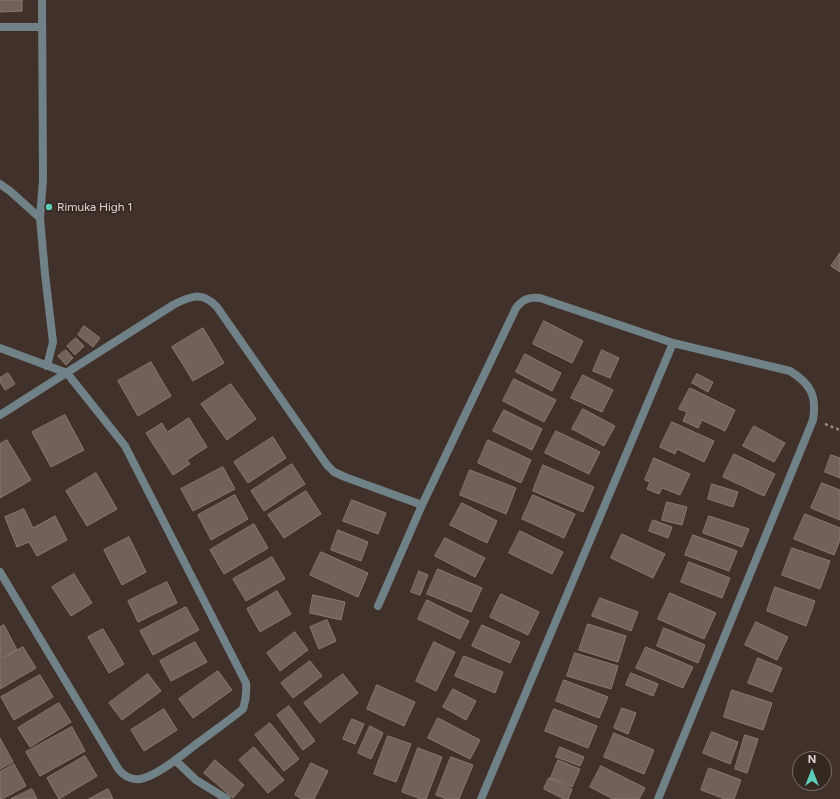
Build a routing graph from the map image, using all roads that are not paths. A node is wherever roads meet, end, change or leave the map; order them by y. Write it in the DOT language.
graph roads {
  1 [pos="42,0"];
  2 [pos="0,27"];
  3 [pos="42,27"];
  4 [pos="0,184"];
  5 [pos="40,218"];
  6 [pos="673,343"];
  7 [pos="0,348"];
  8 [pos="47,366"];
  9 [pos="67,373"];
  10 [pos="0,415"];
  11 [pos="422,505"];
  12 [pos="0,572"];
  13 [pos="378,606"];
  14 [pos="175,760"];
  15 [pos="227,799"];
  16 [pos="481,799"];
  17 [pos="658,799"];
  1 -- 3 [label="street"];
  2 -- 3 [label="street"];
  3 -- 5 [label="street"];
  4 -- 5 [label="street"];
  5 -- 8 [label="street"];
  6 -- 11 [label="street"];
  6 -- 16 [label="street"];
  6 -- 17 [label="street"];
  7 -- 8 [label="street"];
  8 -- 9 [label="street"];
  9 -- 10 [label="street"];
  9 -- 11 [label="street"];
  9 -- 14 [label="street"];
  11 -- 13 [label="street"];
  12 -- 14 [label="street"];
  14 -- 15 [label="street"];
}
